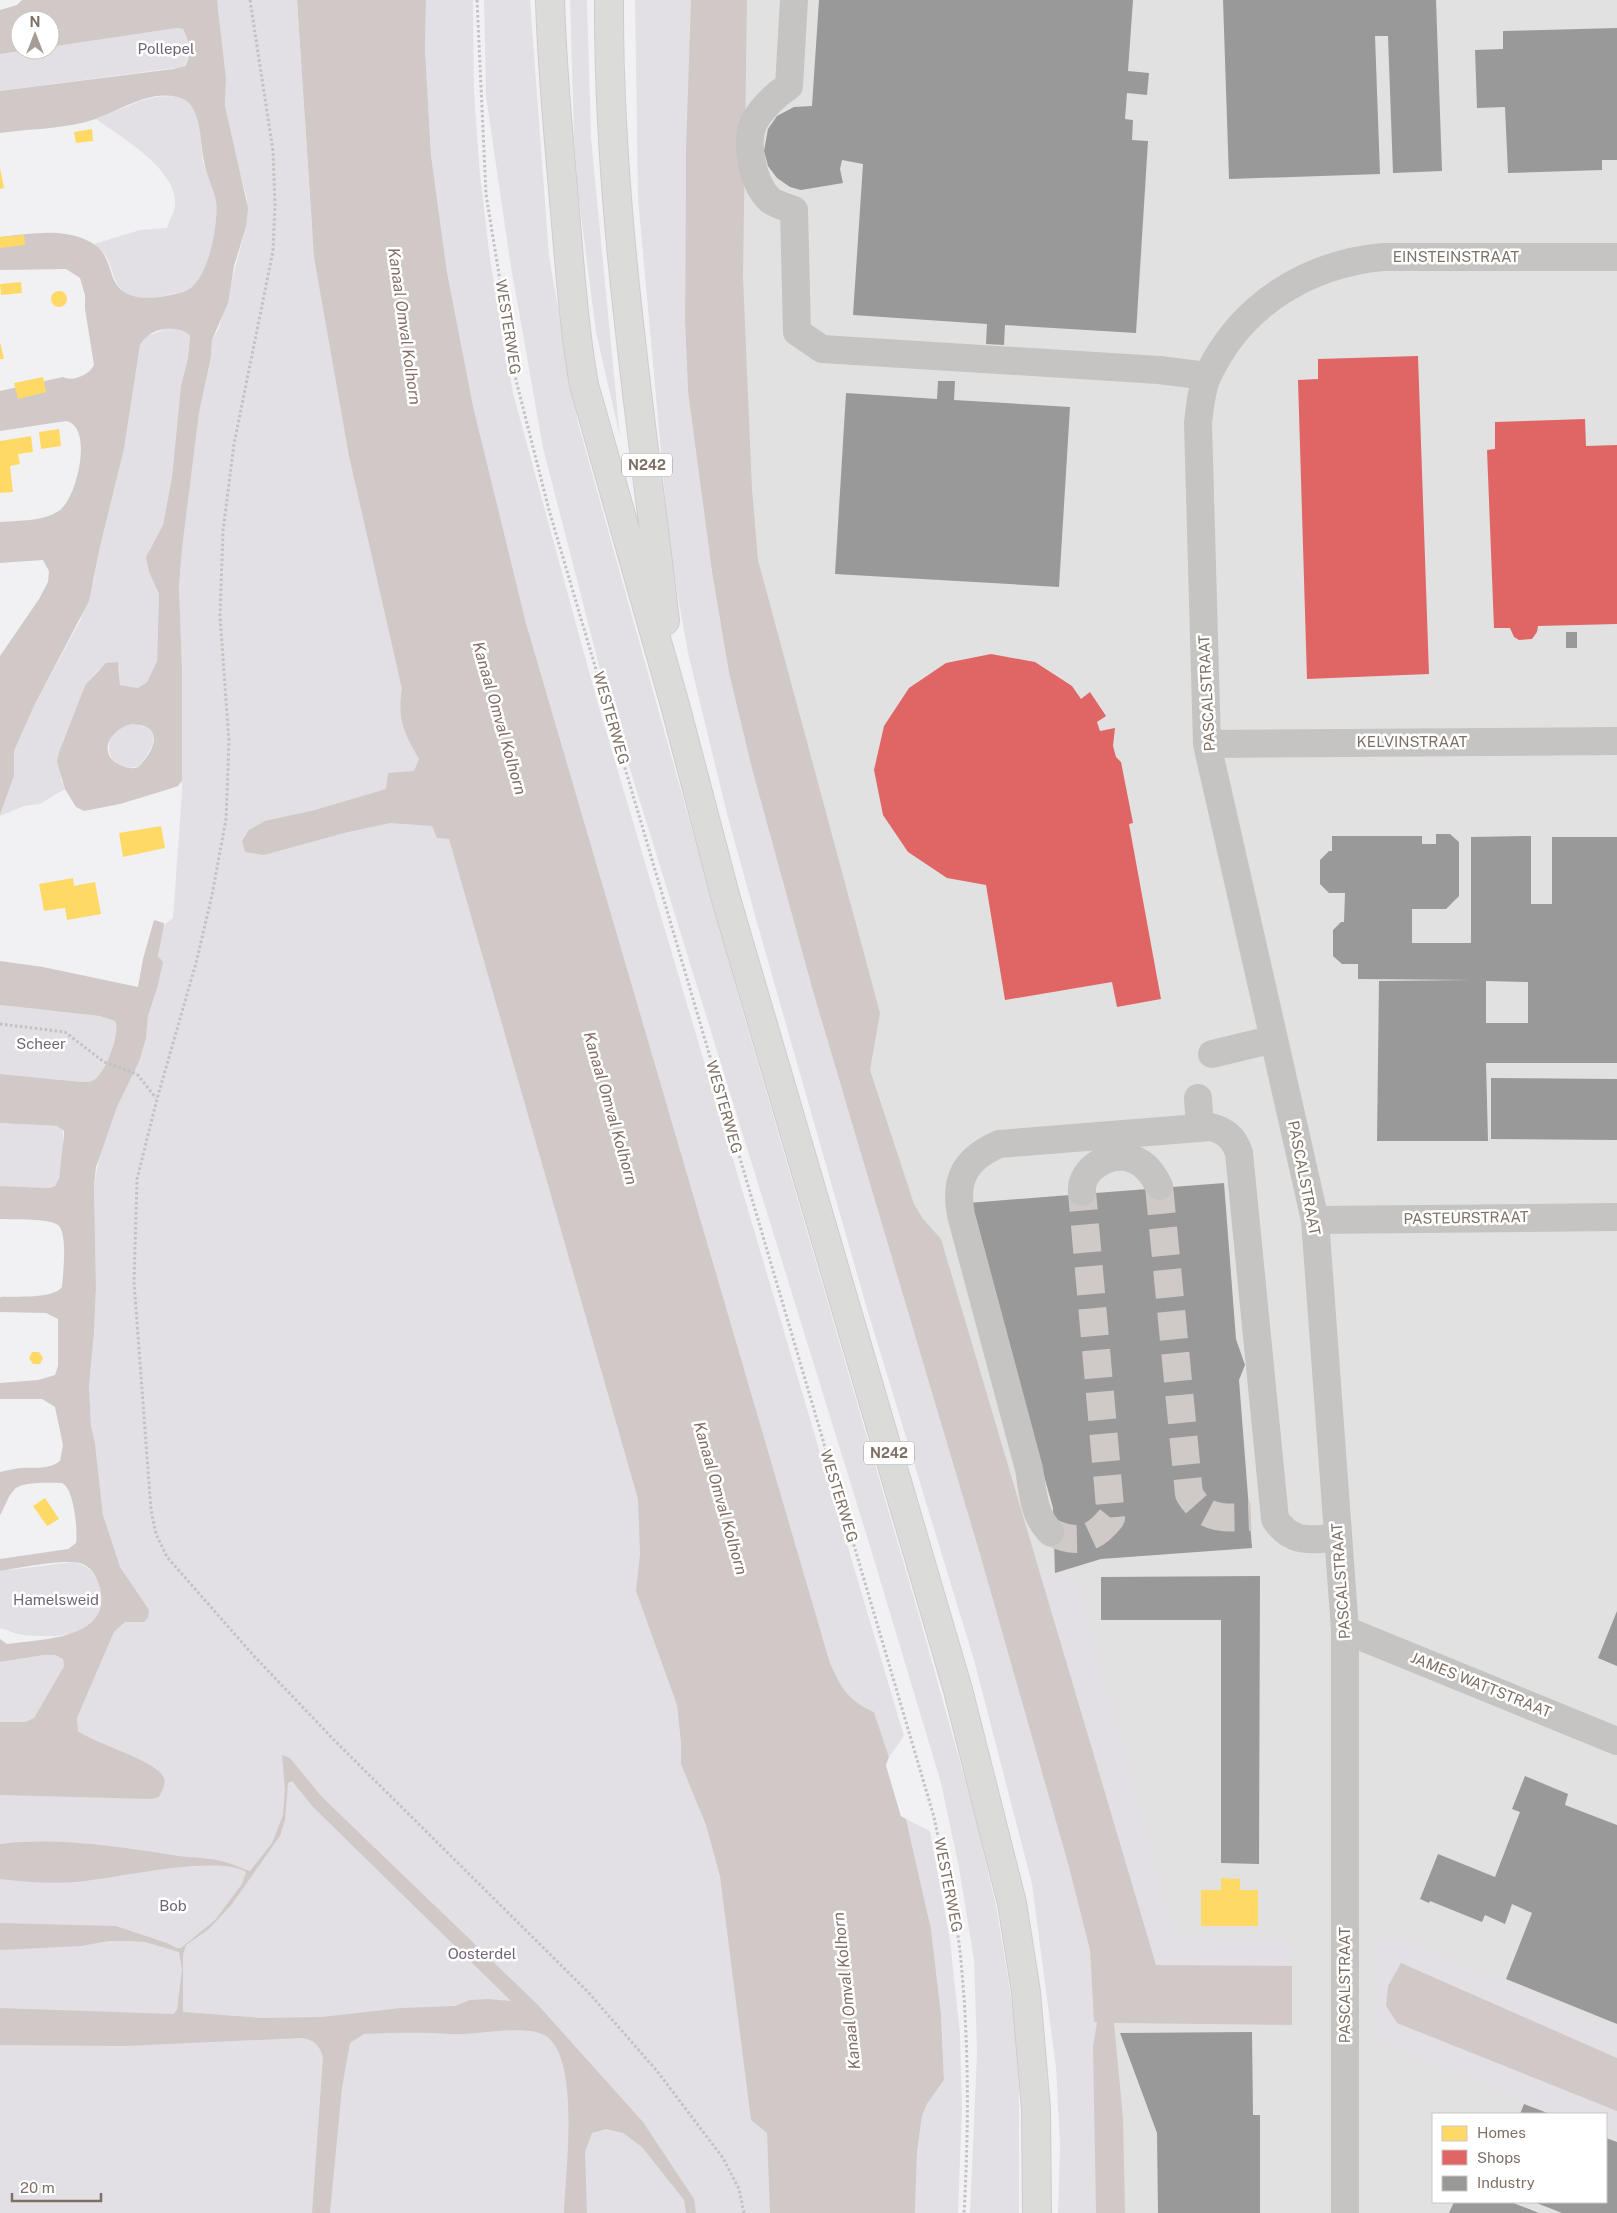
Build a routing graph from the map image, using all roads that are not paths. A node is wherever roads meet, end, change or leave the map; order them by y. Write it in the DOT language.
graph roads {
  1 [pos="550,0"];
  2 [pos="610,0"];
  3 [pos="794,0"];
  4 [pos="1617,257"];
  5 [pos="1298,280"];
  6 [pos="1208,376"];
  7 [pos="675,704"];
  8 [pos="1617,741"];
  9 [pos="1208,744"];
  10 [pos="1274,1039"];
  11 [pos="1212,1054"];
  12 [pos="1198,1098"];
  13 [pos="1200,1128"];
  14 [pos="1159,1186"];
  15 [pos="1082,1192"];
  16 [pos="1617,1216"];
  17 [pos="1315,1220"];
  18 [pos="1050,1532"];
  19 [pos="1338,1538"];
  20 [pos="1345,1630"];
  21 [pos="1617,1741"];
  22 [pos="1037,2213"];
  23 [pos="1344,2213"];
  1 -- 7 [label="main road, N242"];
  2 -- 7 [label="main road, N242"];
  3 -- 6 [label="street"];
  4 -- 5 [label="street, EINSTEINSTRAAT"];
  5 -- 6 [label="street, PASCALSTRAAT"];
  6 -- 9 [label="street, PASCALSTRAAT"];
  7 -- 22 [label="main road, N242"];
  8 -- 9 [label="street, KELVINSTRAAT"];
  9 -- 10 [label="street, PASCALSTRAAT"];
  10 -- 11 [label="street"];
  10 -- 17 [label="street, PASCALSTRAAT"];
  12 -- 13 [label="street"];
  13 -- 18 [label="street"];
  13 -- 19 [label="street"];
  14 -- 15 [label="street"];
  16 -- 17 [label="street, PASTEURSTRAAT"];
  17 -- 19 [label="street, PASCALSTRAAT"];
  19 -- 20 [label="street, PASCALSTRAAT"];
  20 -- 21 [label="street, JAMES WATTSTRAAT"];
  20 -- 23 [label="street, PASCALSTRAAT"];
}
